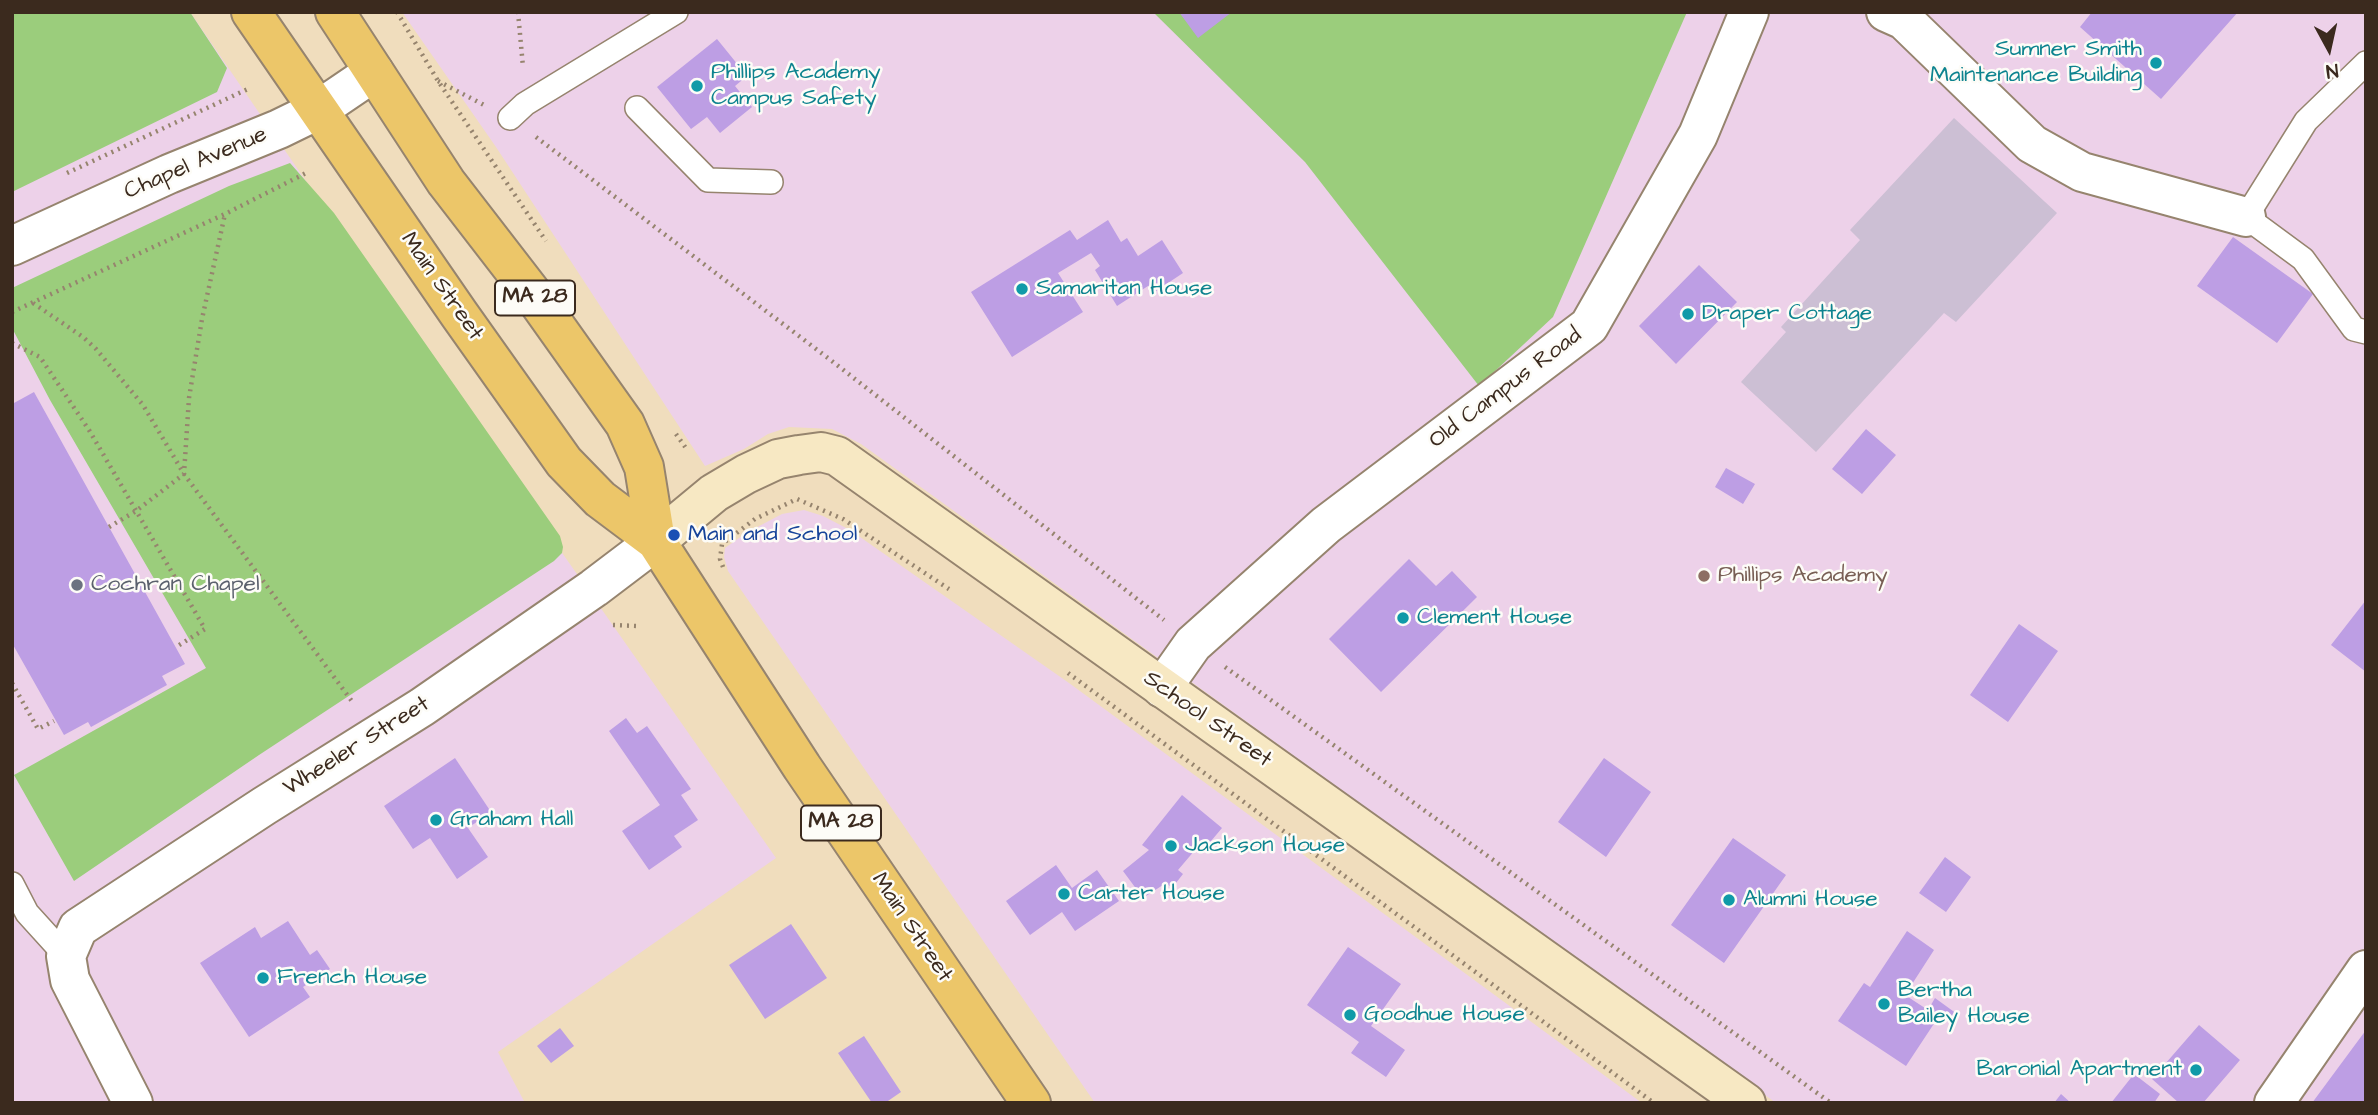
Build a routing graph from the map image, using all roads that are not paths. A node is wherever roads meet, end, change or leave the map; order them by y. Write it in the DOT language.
graph roads {
  1 [pos="251,12"];
  2 [pos="335,12"];
  3 [pos="676,12"];
  4 [pos="1749,12"];
  5 [pos="1901,15"];
  6 [pos="2366,63"];
  7 [pos="374,72"];
  8 [pos="637,108"];
  9 [pos="318,110"];
  10 [pos="510,118"];
  11 [pos="771,182"];
  12 [pos="2246,217"];
  13 [pos="12,246"];
  14 [pos="2366,332"];
  15 [pos="656,541"];
  16 [pos="1161,688"];
  17 [pos="12,884"];
  18 [pos="66,957"];
  19 [pos="2366,970"];
  20 [pos="133,1103"];
  21 [pos="1031,1103"];
  22 [pos="1746,1103"];
  23 [pos="2274,1103"];
  1 -- 9 [label="main road, Main Street / MA 28"];
  2 -- 7 [label="main road, Main Street / MA 28"];
  3 -- 10 [label="lane"];
  4 -- 16 [label="street, Old Campus Road"];
  5 -- 12 [label="street"];
  6 -- 12 [label="lane"];
  7 -- 9 [label="street, Chapel Avenue"];
  7 -- 15 [label="main road, Main Street / MA 28"];
  8 -- 11 [label="lane"];
  9 -- 13 [label="street, Chapel Avenue"];
  9 -- 15 [label="main road, Main Street / MA 28"];
  12 -- 14 [label="lane"];
  15 -- 16 [label="main road, School Street"];
  15 -- 18 [label="street, Wheeler Street"];
  15 -- 21 [label="main road, Main Street / MA 28"];
  16 -- 22 [label="main road, School Street"];
  17 -- 18 [label="lane"];
  18 -- 20 [label="street"];
  19 -- 23 [label="street"];
}
